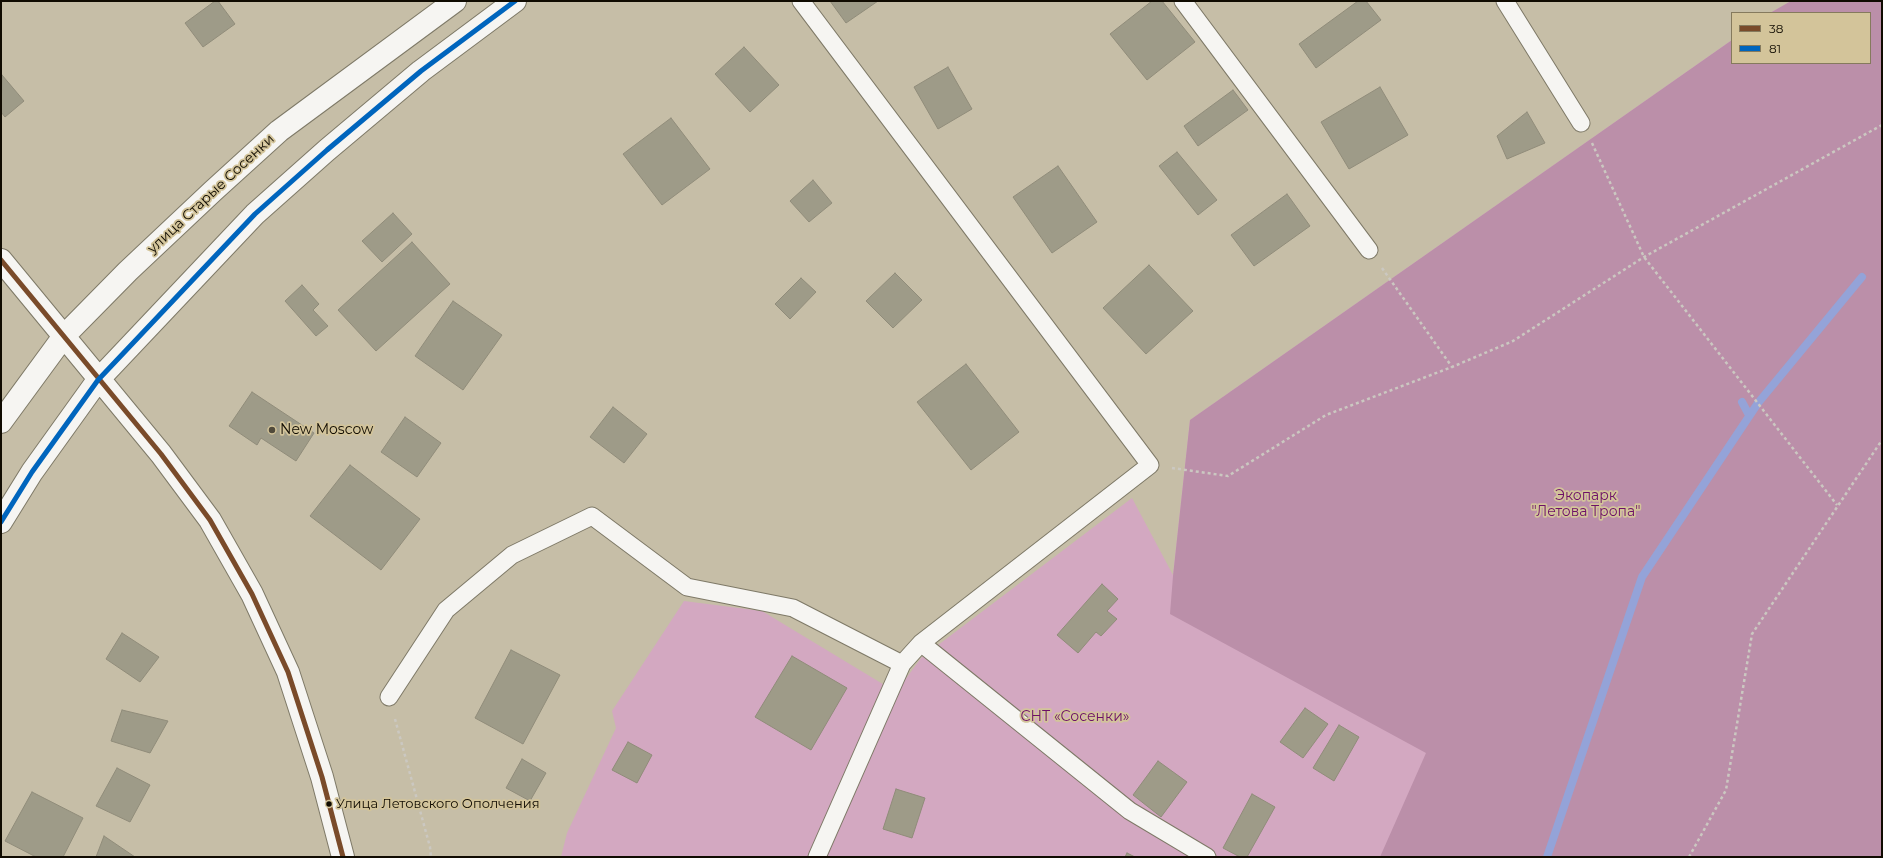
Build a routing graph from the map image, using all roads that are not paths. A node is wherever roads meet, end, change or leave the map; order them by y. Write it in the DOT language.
graph roads {
  1 [pos="455,1"];
  2 [pos="514,1"];
  3 [pos="801,1"];
  4 [pos="1183,1"];
  5 [pos="1505,1"];
  6 [pos="1582,123"];
  7 [pos="1369,250"];
  8 [pos="1,260"];
  9 [pos="64,336"];
  10 [pos="98,380"];
  11 [pos="1,422"];
  12 [pos="1,522"];
  13 [pos="920,643"];
  14 [pos="902,664"];
  15 [pos="389,697"];
  16 [pos="343,857"];
  17 [pos="818,857"];
  18 [pos="1207,857"];
  1 -- 9 [label="main road, улица Старые Сосенки"];
  2 -- 10 [label="main road"];
  3 -- 13 [label="lane"];
  4 -- 7 [label="lane"];
  5 -- 6 [label="lane"];
  8 -- 9 [label="main road"];
  9 -- 10 [label="main road"];
  9 -- 11 [label="main road, улица Старые Сосенки"];
  10 -- 12 [label="main road"];
  10 -- 16 [label="main road"];
  13 -- 14 [label="lane"];
  13 -- 18 [label="lane"];
  14 -- 15 [label="lane"];
  14 -- 17 [label="lane"];
}
